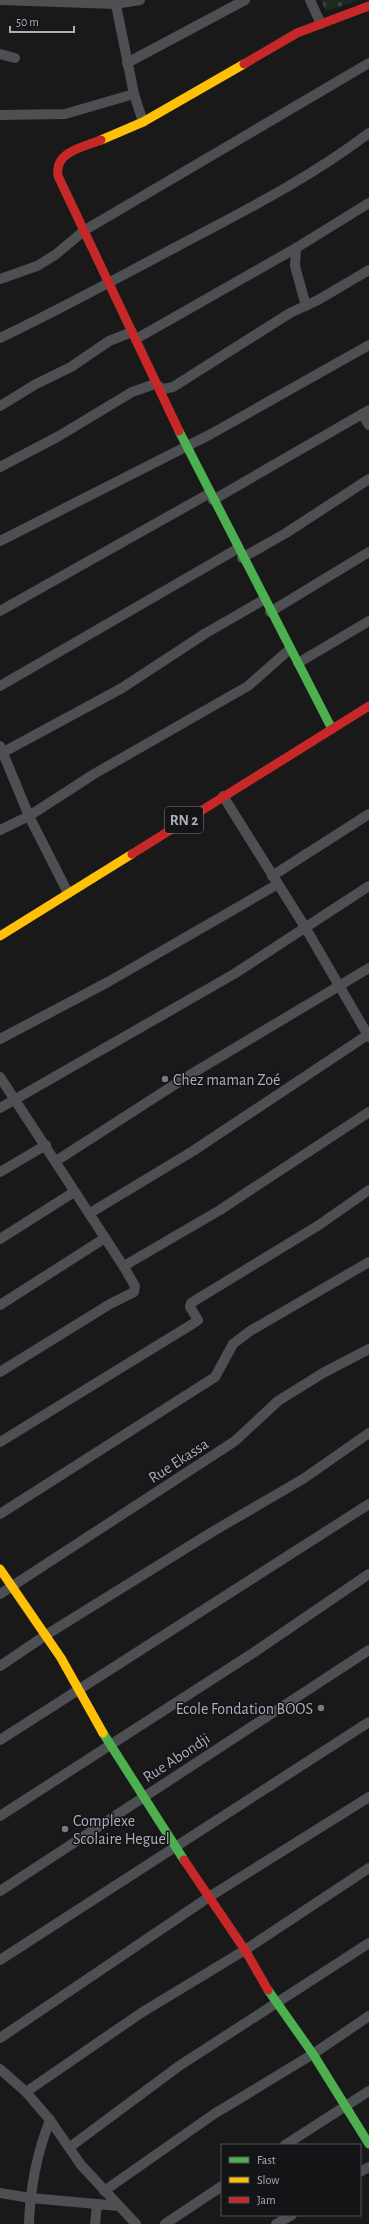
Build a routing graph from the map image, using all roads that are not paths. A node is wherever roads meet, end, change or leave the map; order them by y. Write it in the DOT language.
graph roads {
  1 [pos="0,0"];
  2 [pos="140,0"];
  3 [pos="246,0"];
  4 [pos="310,0"];
  5 [pos="115,2"];
  6 [pos="369,6"];
  7 [pos="321,24"];
  8 [pos="0,54"];
  9 [pos="15,58"];
  10 [pos="127,63"];
  11 [pos="369,63"];
  12 [pos="134,94"];
  13 [pos="0,115"];
  14 [pos="142,122"];
  15 [pos="369,133"];
  16 [pos="369,203"];
  17 [pos="85,230"];
  18 [pos="296,248"];
  19 [pos="369,270"];
  20 [pos="0,279"];
  21 [pos="109,282"];
  22 [pos="306,306"];
  23 [pos="134,336"];
  24 [pos="0,338"];
  25 [pos="369,345"];
  26 [pos="159,388"];
  27 [pos="0,406"];
  28 [pos="365,412"];
  29 [pos="369,424"];
  30 [pos="186,446"];
  31 [pos="0,466"];
  32 [pos="369,479"];
  33 [pos="211,497"];
  34 [pos="0,541"];
  35 [pos="369,552"];
  36 [pos="240,554"];
  37 [pos="265,599"];
  38 [pos="0,611"];
  39 [pos="270,612"];
  40 [pos="369,621"];
  41 [pos="290,649"];
  42 [pos="298,663"];
  43 [pos="0,686"];
  44 [pos="369,706"];
  45 [pos="332,729"];
  46 [pos="1,751"];
  47 [pos="224,796"];
  48 [pos="369,814"];
  49 [pos="29,816"];
  50 [pos="0,830"];
  51 [pos="275,880"];
  52 [pos="369,886"];
  53 [pos="68,893"];
  54 [pos="304,927"];
  55 [pos="0,936"];
  56 [pos="369,968"];
  57 [pos="340,986"];
  58 [pos="369,1035"];
  59 [pos="0,1039"];
  60 [pos="0,1077"];
  61 [pos="15,1101"];
  62 [pos="0,1108"];
  63 [pos="369,1112"];
  64 [pos="46,1145"];
  65 [pos="56,1161"];
  66 [pos="0,1172"];
  67 [pos="369,1190"];
  68 [pos="74,1192"];
  69 [pos="90,1213"];
  70 [pos="105,1238"];
  71 [pos="0,1239"];
  72 [pos="369,1262"];
  73 [pos="124,1267"];
  74 [pos="0,1305"];
  75 [pos="369,1349"];
  76 [pos="0,1372"];
  77 [pos="369,1433"];
  78 [pos="0,1442"];
  79 [pos="369,1504"];
  80 [pos="0,1514"];
  81 [pos="0,1569"];
  82 [pos="369,1574"];
  83 [pos="10,1586"];
  84 [pos="0,1594"];
  85 [pos="46,1635"];
  86 [pos="369,1650"];
  87 [pos="0,1666"];
  88 [pos="79,1690"];
  89 [pos="369,1722"];
  90 [pos="0,1740"];
  91 [pos="111,1744"];
  92 [pos="144,1796"];
  93 [pos="369,1797"];
  94 [pos="0,1816"];
  95 [pos="176,1847"];
  96 [pos="369,1868"];
  97 [pos="0,1891"];
  98 [pos="209,1897"];
  99 [pos="369,1943"];
  100 [pos="245,1950"];
  101 [pos="0,1960"];
  102 [pos="277,2004"];
  103 [pos="369,2016"];
  104 [pos="0,2038"];
  105 [pos="313,2054"];
  106 [pos="0,2069"];
  107 [pos="369,2091"];
  108 [pos="26,2092"];
  109 [pos="344,2106"];
  110 [pos="50,2120"];
  111 [pos="287,2144"];
  112 [pos="369,2144"];
  113 [pos="70,2147"];
  114 [pos="221,2187"];
  115 [pos="104,2191"];
  116 [pos="0,2193"];
  117 [pos="30,2198"];
  118 [pos="97,2204"];
  119 [pos="119,2206"];
  120 [pos="290,2216"];
  121 [pos="29,2224"];
  122 [pos="95,2224"];
  123 [pos="136,2224"];
  124 [pos="165,2224"];
  125 [pos="276,2224"];
  1 -- 5 [label="street"];
  2 -- 5 [label="street"];
  3 -- 10 [label="street"];
  4 -- 7 [label="street"];
  5 -- 10 [label="street"];
  6 -- 7 [label="main road"];
  7 -- 14 [label="main road"];
  8 -- 9 [label="street"];
  10 -- 12 [label="street"];
  11 -- 17 [label="street"];
  12 -- 13 [label="street"];
  12 -- 14 [label="street"];
  14 -- 17 [label="main road"];
  15 -- 21 [label="street"];
  16 -- 18 [label="street"];
  17 -- 20 [label="street"];
  17 -- 21 [label="main road"];
  18 -- 22 [label="street"];
  18 -- 23 [label="street"];
  19 -- 22 [label="street"];
  21 -- 23 [label="main road"];
  21 -- 24 [label="street"];
  22 -- 26 [label="street"];
  23 -- 26 [label="main road"];
  23 -- 27 [label="street"];
  25 -- 30 [label="street"];
  26 -- 30 [label="main road"];
  26 -- 31 [label="street"];
  28 -- 29 [label="street"];
  28 -- 33 [label="street"];
  30 -- 33 [label="main road"];
  30 -- 34 [label="street"];
  32 -- 36 [label="street"];
  33 -- 36 [label="main road"];
  33 -- 38 [label="street"];
  35 -- 39 [label="street"];
  36 -- 37 [label="main road"];
  36 -- 43 [label="street"];
  37 -- 39 [label="main road"];
  37 -- 46 [label="street"];
  39 -- 41 [label="main road"];
  40 -- 42 [label="street"];
  41 -- 42 [label="main road"];
  41 -- 49 [label="street"];
  42 -- 45 [label="main road"];
  44 -- 45 [label="main road, RN 2"];
  45 -- 47 [label="main road, RN 2"];
  46 -- 49 [label="street"];
  47 -- 51 [label="street"];
  47 -- 53 [label="main road, RN 2"];
  48 -- 51 [label="street"];
  49 -- 50 [label="street"];
  49 -- 53 [label="street"];
  51 -- 54 [label="street"];
  51 -- 59 [label="street"];
  52 -- 54 [label="street"];
  53 -- 55 [label="main road, RN 2"];
  54 -- 57 [label="street"];
  54 -- 61 [label="street"];
  56 -- 57 [label="street"];
  57 -- 58 [label="street"];
  57 -- 65 [label="street"];
  58 -- 69 [label="street"];
  60 -- 61 [label="street"];
  61 -- 62 [label="street"];
  61 -- 64 [label="street"];
  63 -- 73 [label="street"];
  64 -- 65 [label="street"];
  64 -- 66 [label="street"];
  65 -- 68 [label="street"];
  67 -- 78 [label="street"];
  68 -- 69 [label="street"];
  68 -- 71 [label="street"];
  69 -- 70 [label="street"];
  70 -- 73 [label="street"];
  70 -- 74 [label="street"];
  72 -- 80 [label="street"];
  73 -- 76 [label="street"];
  75 -- 83 [label="street, Rue Ekassa"];
  77 -- 85 [label="street"];
  79 -- 88 [label="street"];
  81 -- 83 [label="main road"];
  82 -- 91 [label="street"];
  83 -- 84 [label="street, Rue Ekassa"];
  83 -- 85 [label="main road"];
  85 -- 87 [label="street"];
  85 -- 88 [label="main road"];
  86 -- 92 [label="street, Rue Abondji"];
  88 -- 90 [label="street"];
  88 -- 91 [label="main road"];
  89 -- 95 [label="street"];
  91 -- 92 [label="main road"];
  91 -- 94 [label="street"];
  92 -- 95 [label="main road"];
  92 -- 97 [label="street, Rue Abondji"];
  93 -- 98 [label="street"];
  95 -- 98 [label="main road"];
  95 -- 101 [label="street"];
  96 -- 100 [label="street"];
  98 -- 100 [label="main road"];
  98 -- 104 [label="street"];
  99 -- 102 [label="street"];
  100 -- 102 [label="main road"];
  100 -- 108 [label="street"];
  102 -- 105 [label="main road"];
  102 -- 113 [label="street"];
  103 -- 105 [label="street"];
  105 -- 109 [label="main road"];
  105 -- 115 [label="street"];
  106 -- 108 [label="street"];
  107 -- 109 [label="street"];
  108 -- 110 [label="street"];
  109 -- 111 [label="street"];
  109 -- 112 [label="main road"];
  110 -- 113 [label="street"];
  110 -- 117 [label="street"];
  113 -- 115 [label="street"];
  114 -- 124 [label="street"];
  115 -- 119 [label="street"];
  116 -- 117 [label="street"];
  117 -- 118 [label="street"];
  117 -- 121 [label="street"];
  118 -- 119 [label="street"];
  118 -- 122 [label="street"];
  119 -- 123 [label="street"];
  120 -- 125 [label="street"];
}
